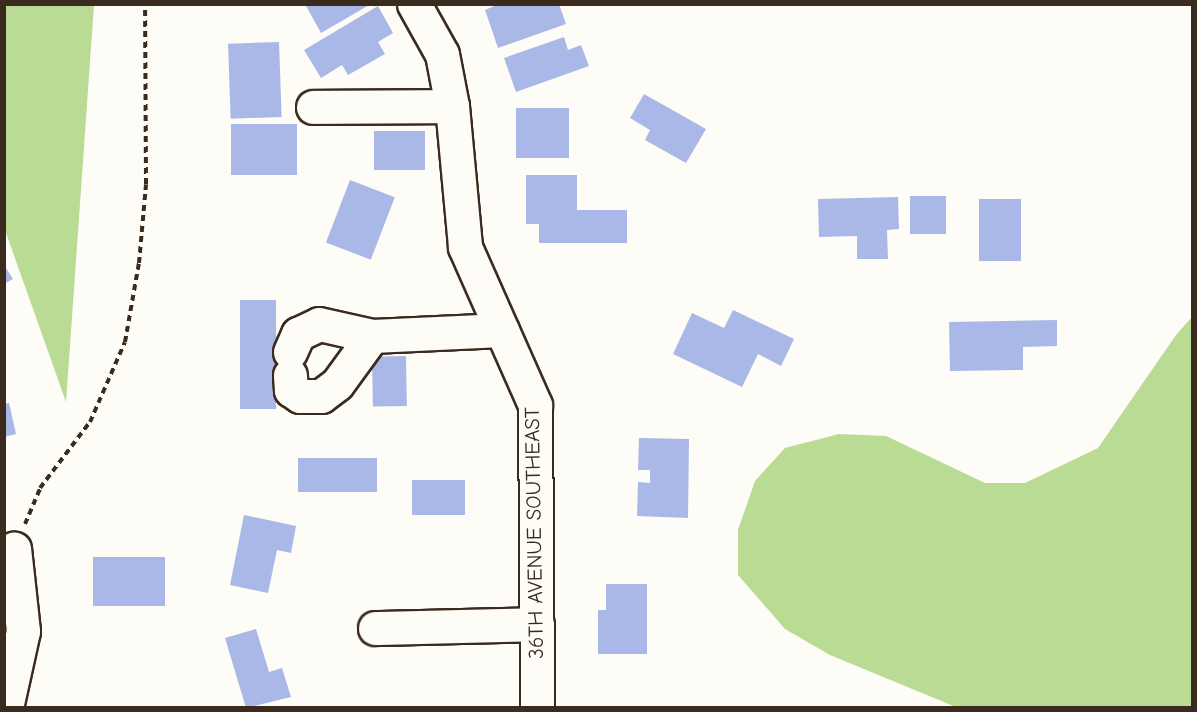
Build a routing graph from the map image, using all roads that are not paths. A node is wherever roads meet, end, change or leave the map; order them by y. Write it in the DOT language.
graph roads {
  1 [pos="414,4"];
  2 [pos="453,106"];
  3 [pos="313,107"];
  4 [pos="502,330"];
  5 [pos="372,336"];
  6 [pos="14,548"];
  7 [pos="537,624"];
  8 [pos="375,628"];
  9 [pos="6,708"];
  10 [pos="537,708"];
  1 -- 2 [label="street, 36TH AVENUE SOUTHEAST"];
  2 -- 3 [label="street"];
  2 -- 4 [label="street, 36TH AVENUE SOUTHEAST"];
  4 -- 5 [label="street"];
  4 -- 7 [label="street, 36TH AVENUE SOUTHEAST"];
  5 -- 5 [label="street"];
  6 -- 9 [label="street"];
  7 -- 8 [label="street"];
  7 -- 10 [label="street, 36TH AVENUE SOUTHEAST"];
}
